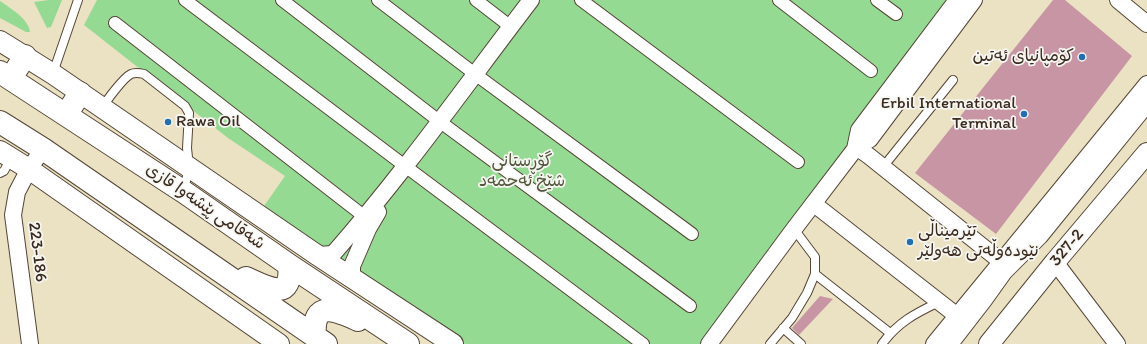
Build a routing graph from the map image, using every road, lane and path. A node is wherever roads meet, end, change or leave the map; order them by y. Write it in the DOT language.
graph roads {
  1 [pos="78,0"];
  2 [pos="185,0"];
  3 [pos="282,0"];
  4 [pos="378,0"];
  5 [pos="476,0"];
  6 [pos="531,0"];
  7 [pos="581,0"];
  8 [pos="779,0"];
  9 [pos="877,0"];
  10 [pos="956,0"];
  11 [pos="974,0"];
  12 [pos="1118,0"];
  13 [pos="896,14"];
  14 [pos="115,23"];
  15 [pos="1147,24"];
  16 [pos="510,27"];
  17 [pos="0,41"];
  18 [pos="25,56"];
  19 [pos="871,71"];
  20 [pos="53,74"];
  21 [pos="475,74"];
  22 [pos="6,75"];
  23 [pos="953,80"];
  24 [pos="1147,84"];
  25 [pos="80,93"];
  26 [pos="1147,104"];
  27 [pos="102,108"];
  28 [pos="66,115"];
  29 [pos="439,121"];
  30 [pos="0,122"];
  31 [pos="43,149"];
  32 [pos="855,149"];
  33 [pos="1147,153"];
  34 [pos="4,161"];
  35 [pos="798,162"];
  36 [pos="405,166"];
  37 [pos="189,167"];
  38 [pos="883,167"];
  39 [pos="29,168"];
  40 [pos="184,192"];
  41 [pos="814,204"];
  42 [pos="7,216"];
  43 [pos="365,217"];
  44 [pos="794,229"];
  45 [pos="692,234"];
  46 [pos="194,254"];
  47 [pos="317,255"];
  48 [pos="1055,262"];
  49 [pos="1005,264"];
  50 [pos="289,265"];
  51 [pos="815,274"];
  52 [pos="352,278"];
  53 [pos="939,302"];
  54 [pos="690,306"];
  55 [pos="961,320"];
  56 [pos="783,328"];
  57 [pos="890,333"];
  58 [pos="321,340"];
  59 [pos="403,341"];
  60 [pos="30,344"];
  61 [pos="279,344"];
  62 [pos="453,344"];
  63 [pos="643,344"];
  64 [pos="709,344"];
  65 [pos="770,344"];
  66 [pos="801,344"];
  67 [pos="882,344"];
  68 [pos="934,344"];
  69 [pos="950,344"];
  70 [pos="989,344"];
  71 [pos="1117,344"];
  1 -- 20 [label="lane"];
  2 -- 36 [label="street"];
  3 -- 29 [label="street"];
  4 -- 21 [label="street"];
  5 -- 16 [label="street"];
  6 -- 16 [label="street"];
  7 -- 35 [label="street"];
  8 -- 19 [label="street"];
  9 -- 13 [label="street"];
  10 -- 32 [label="street"];
  11 -- 32 [label="street"];
  12 -- 15 [label="street"];
  14 -- 43 [label="street"];
  16 -- 21 [label="street"];
  17 -- 18 [label="street"];
  18 -- 20 [label="street"];
  18 -- 22 [label="highway"];
  20 -- 25 [label="street"];
  21 -- 29 [label="street"];
  21 -- 45 [label="street"];
  22 -- 28 [label="highway, شەقامی پێشەوا قازی"];
  23 -- 38 [label="lane"];
  24 -- 49 [label="street"];
  25 -- 27 [label="street"];
  25 -- 28 [label="highway"];
  26 -- 49 [label="street"];
  27 -- 37 [label="street"];
  27 -- 37 [label="lane"];
  28 -- 40 [label="highway, شەقامی پێشەوا قازی"];
  29 -- 36 [label="street"];
  29 -- 54 [label="street"];
  30 -- 31 [label="highway"];
  31 -- 39 [label="street, 223-186"];
  31 -- 46 [label="highway"];
  32 -- 38 [label="street"];
  32 -- 41 [label="street"];
  33 -- 48 [label="street, 327-2"];
  34 -- 39 [label="street"];
  36 -- 43 [label="street"];
  36 -- 52 [label="street"];
  36 -- 63 [label="street"];
  37 -- 40 [label="lane"];
  37 -- 47 [label="street"];
  38 -- 49 [label="street"];
  39 -- 42 [label="street, 223-186"];
  39 -- 61 [label="street"];
  40 -- 50 [label="highway, شەقامی پێشەوا قازی"];
  41 -- 44 [label="street"];
  41 -- 53 [label="street"];
  42 -- 60 [label="street, 223-186"];
  43 -- 47 [label="street"];
  44 -- 51 [label="lane"];
  44 -- 64 [label="street"];
  46 -- 50 [label="highway"];
  46 -- 58 [label="highway"];
  47 -- 52 [label="street"];
  48 -- 70 [label="street, 327-2"];
  48 -- 71 [label="street"];
  49 -- 55 [label="street"];
  50 -- 59 [label="highway, شەقامی پێشەوا قازی"];
  51 -- 56 [label="lane"];
  51 -- 57 [label="lane"];
  52 -- 62 [label="street"];
  53 -- 55 [label="street"];
  53 -- 57 [label="lane"];
  55 -- 68 [label="street"];
  55 -- 69 [label="street"];
  56 -- 65 [label="lane"];
  56 -- 66 [label="lane"];
  57 -- 67 [label="lane"];
  58 -- 59 [label="highway"];
}
